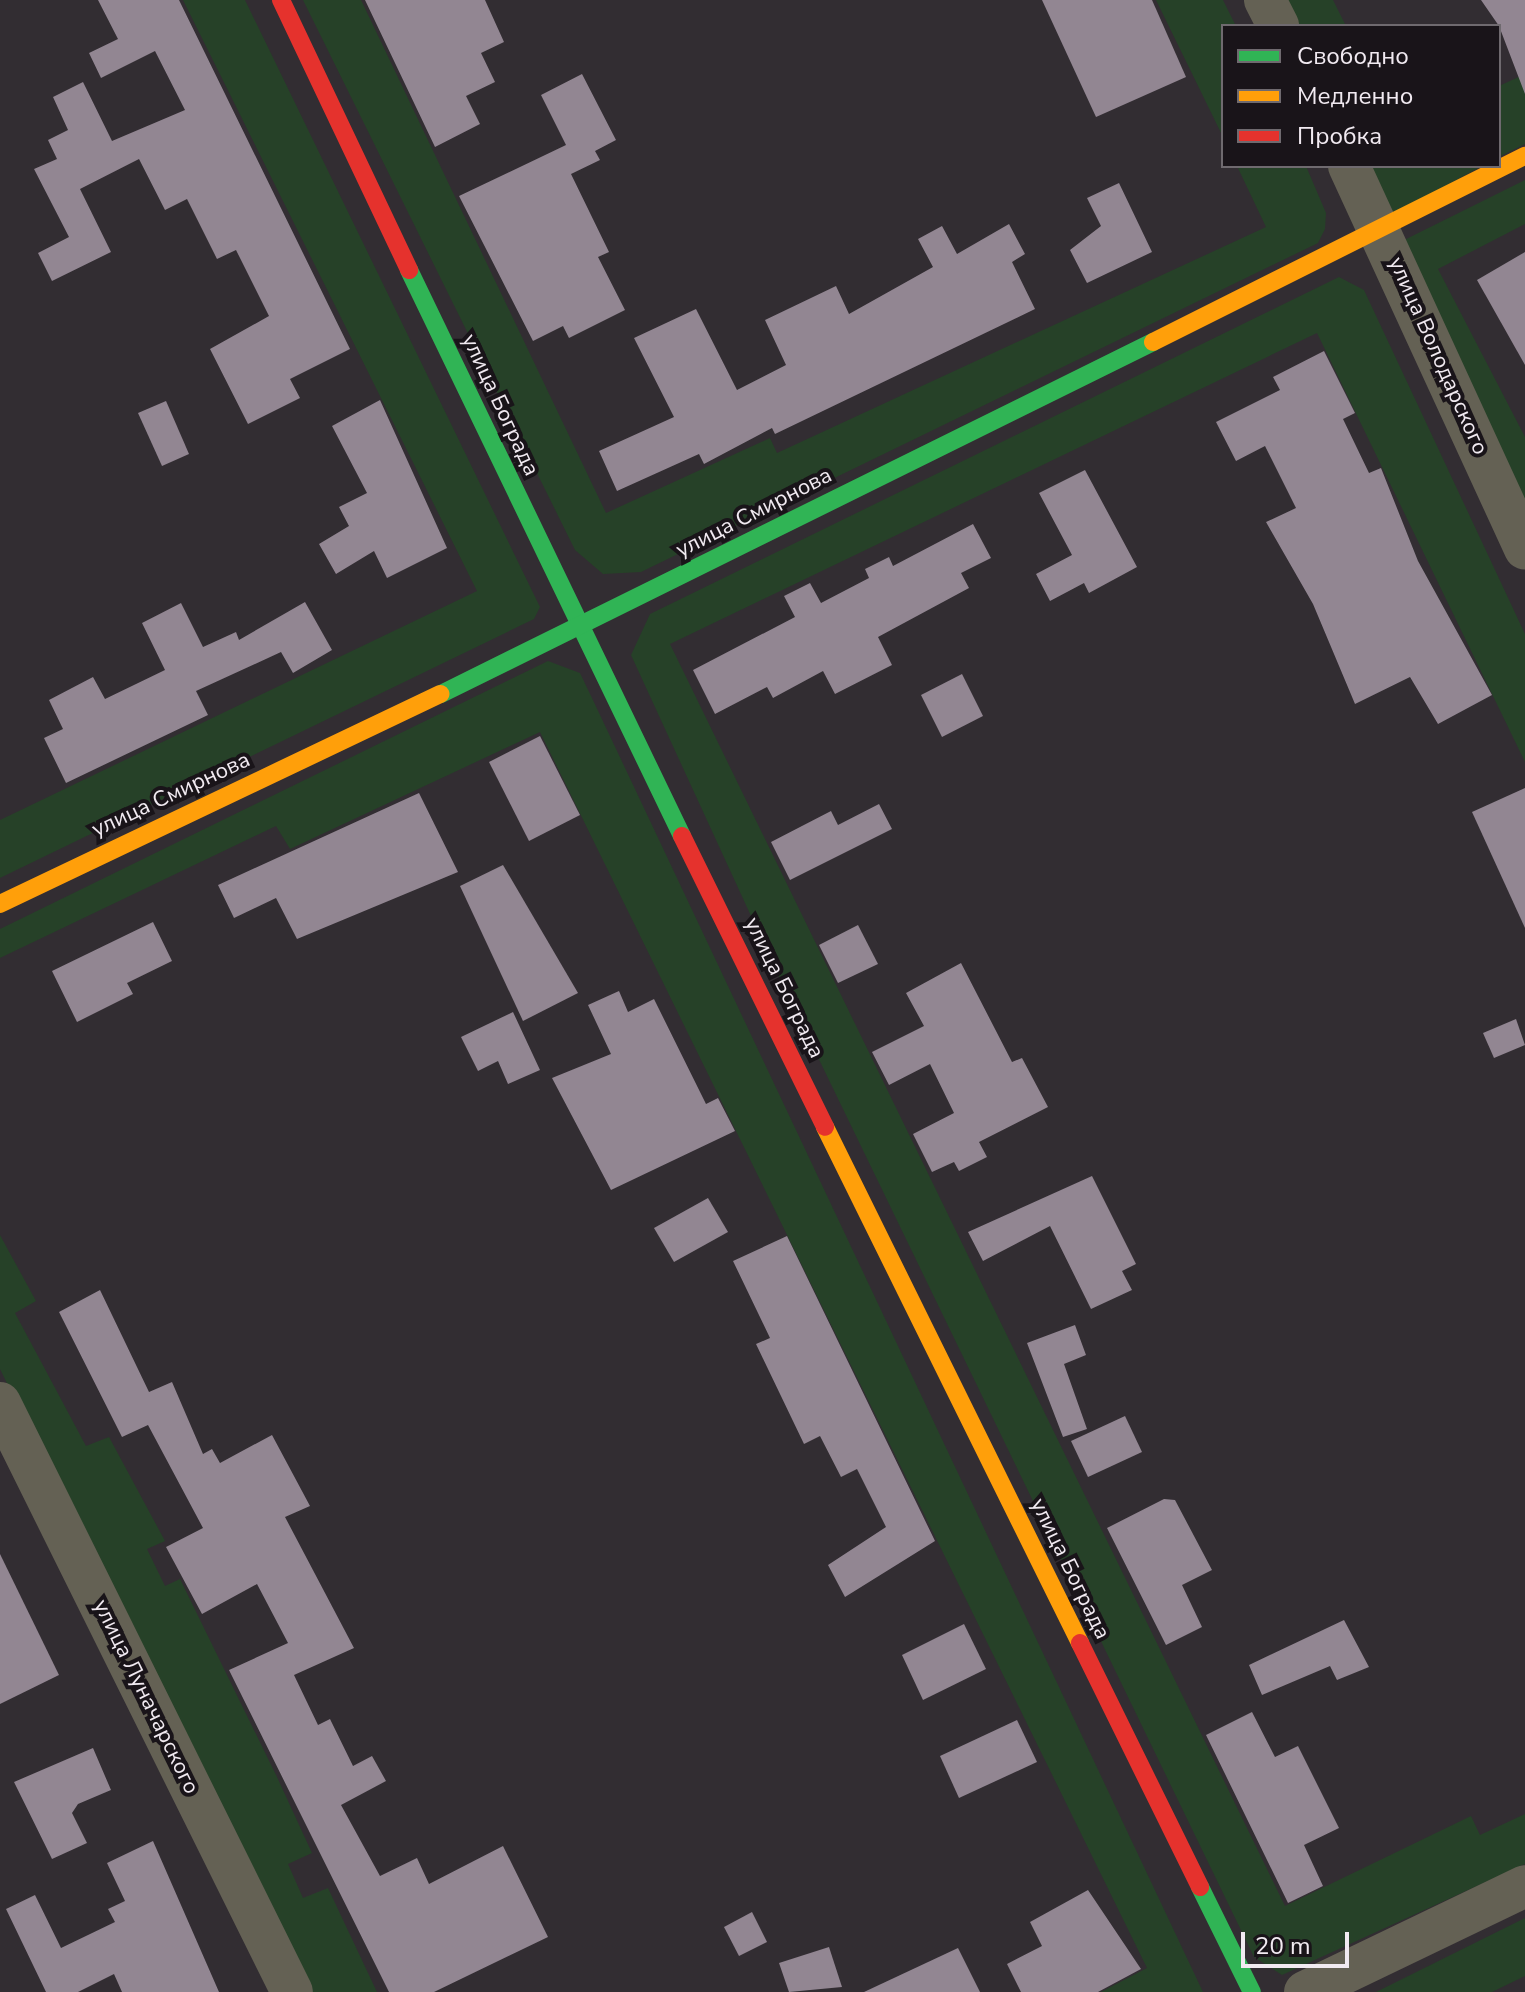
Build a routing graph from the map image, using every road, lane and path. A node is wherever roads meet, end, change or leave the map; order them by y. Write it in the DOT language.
graph roads {
  1 [pos="281,0"];
  2 [pos="1265,0"];
  3 [pos="1277,24"];
  4 [pos="1525,156"];
  5 [pos="1501,167"];
  6 [pos="1350,168"];
  7 [pos="1500,168"];
  8 [pos="1379,225"];
  9 [pos="1525,548"];
  10 [pos="579,628"];
  11 [pos="0,904"];
  12 [pos="0,1403"];
  13 [pos="1525,1886"];
  14 [pos="292,1992"];
  15 [pos="1252,1992"];
  16 [pos="1305,1992"];
  1 -- 10 [label="street, улица Бограда"];
  2 -- 3 [label="street"];
  4 -- 5 [label="street, улица Смирнова"];
  6 -- 8 [label="street, улица Володарского"];
  7 -- 8 [label="street, улица Смирнова"];
  8 -- 9 [label="street, улица Володарского"];
  8 -- 10 [label="street, улица Смирнова"];
  10 -- 11 [label="street, улица Смирнова"];
  10 -- 15 [label="street, улица Бограда"];
  12 -- 14 [label="street, улица Луначарского"];
  13 -- 16 [label="street"];
}
